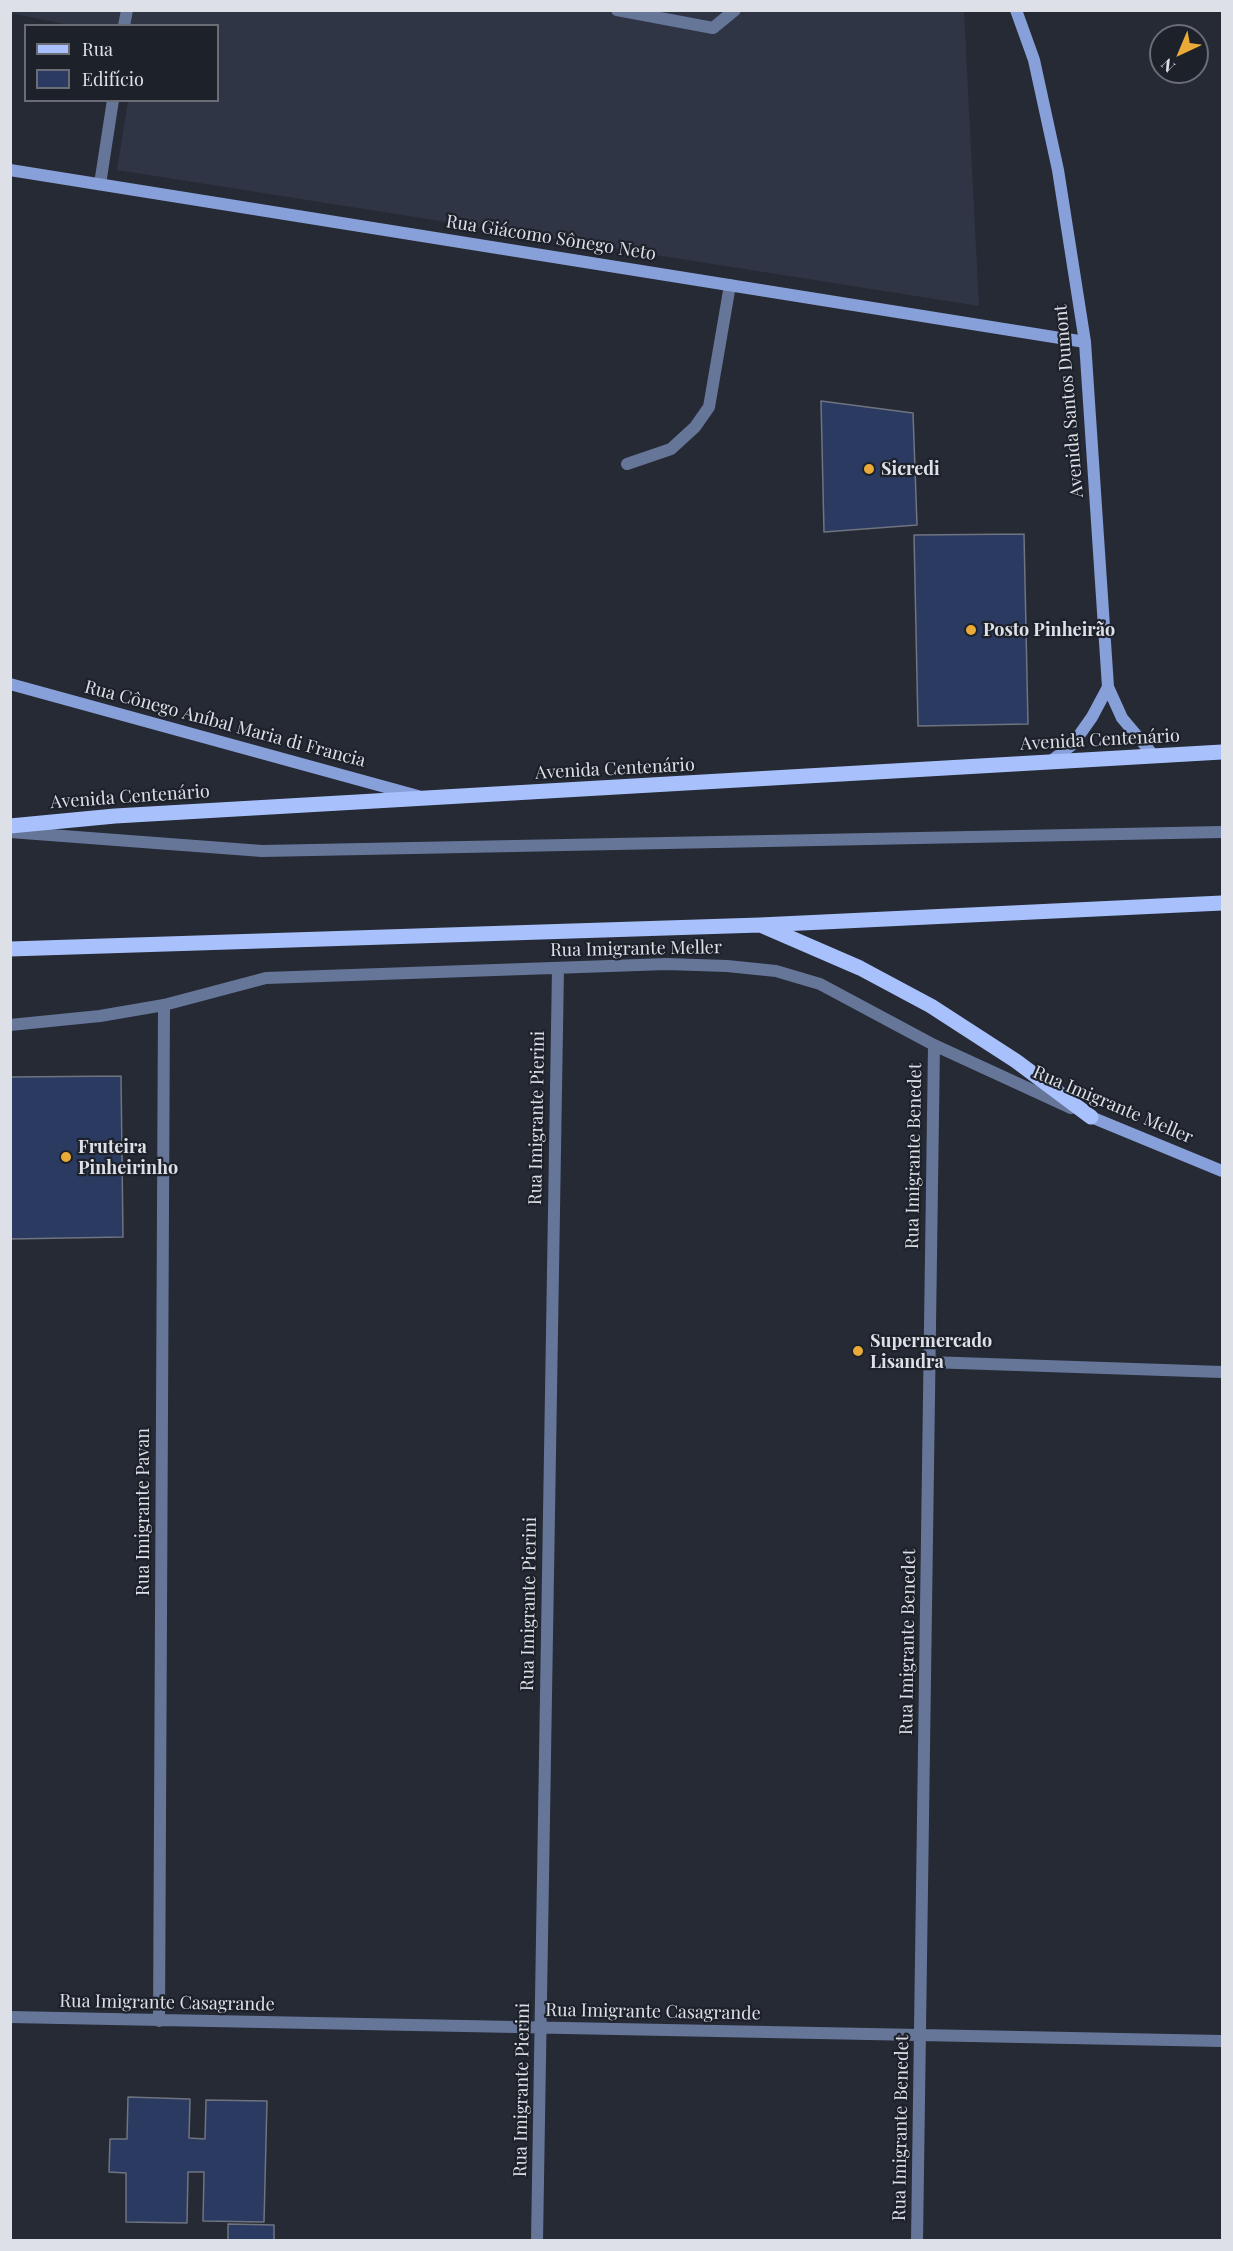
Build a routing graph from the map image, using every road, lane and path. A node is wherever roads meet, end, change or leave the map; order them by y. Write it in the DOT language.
graph roads {
  1 [pos="617,10"];
  2 [pos="735,10"];
  3 [pos="1016,10"];
  4 [pos="112,102"];
  5 [pos="10,170"];
  6 [pos="100,184"];
  7 [pos="730,285"];
  8 [pos="1085,342"];
  9 [pos="627,464"];
  10 [pos="12,686"];
  11 [pos="1108,687"];
  12 [pos="1222,752"];
  13 [pos="1154,756"];
  14 [pos="1050,762"];
  15 [pos="430,800"];
  16 [pos="10,826"];
  17 [pos="10,832"];
  18 [pos="1222,832"];
  19 [pos="1222,903"];
  20 [pos="760,925"];
  21 [pos="10,949"];
  22 [pos="558,968"];
  23 [pos="164,1005"];
  24 [pos="10,1025"];
  25 [pos="934,1045"];
  26 [pos="1091,1117"];
  27 [pos="1222,1171"];
  28 [pos="929,1362"];
  29 [pos="1222,1372"];
  30 [pos="10,2018"];
  31 [pos="159,2020"];
  32 [pos="541,2028"];
  33 [pos="920,2036"];
  34 [pos="1222,2042"];
  35 [pos="537,2241"];
  36 [pos="917,2241"];
  1 -- 2 [label="street"];
  3 -- 8 [label="main road, Avenida Santos Dumont"];
  4 -- 6 [label="street"];
  5 -- 6 [label="main road, Rua Giácomo Sônego Neto"];
  6 -- 7 [label="main road, Rua Giácomo Sônego Neto"];
  7 -- 8 [label="main road, Rua Giácomo Sônego Neto"];
  7 -- 9 [label="street"];
  8 -- 11 [label="main road, Avenida Santos Dumont"];
  10 -- 15 [label="main road, Rua Cônego Aníbal Maria di Francia"];
  11 -- 13 [label="main road, Avenida Santos Dumont"];
  11 -- 14 [label="main road"];
  12 -- 13 [label="main road, Avenida Centenário"];
  13 -- 14 [label="main road, Avenida Centenário"];
  14 -- 15 [label="main road, Avenida Centenário"];
  15 -- 16 [label="main road, Avenida Centenário"];
  17 -- 18 [label="street"];
  19 -- 20 [label="main road"];
  20 -- 21 [label="main road"];
  20 -- 26 [label="main road"];
  22 -- 23 [label="street, Rua Imigrante Meller"];
  22 -- 25 [label="street, Rua Imigrante Meller"];
  22 -- 32 [label="street, Rua Imigrante Pierini"];
  23 -- 24 [label="street, Rua Imigrante Meller"];
  23 -- 31 [label="street, Rua Imigrante Pavan"];
  25 -- 26 [label="street, Rua Imigrante Meller"];
  25 -- 28 [label="street, Rua Imigrante Benedet"];
  26 -- 27 [label="main road, Rua Imigrante Meller"];
  28 -- 29 [label="street"];
  28 -- 33 [label="street, Rua Imigrante Benedet"];
  30 -- 31 [label="street, Rua Imigrante Casagrande"];
  31 -- 32 [label="street, Rua Imigrante Casagrande"];
  32 -- 33 [label="street, Rua Imigrante Casagrande"];
  32 -- 35 [label="street, Rua Imigrante Pierini"];
  33 -- 34 [label="street, Rua Imigrante Casagrande"];
  33 -- 36 [label="street, Rua Imigrante Benedet"];
}
